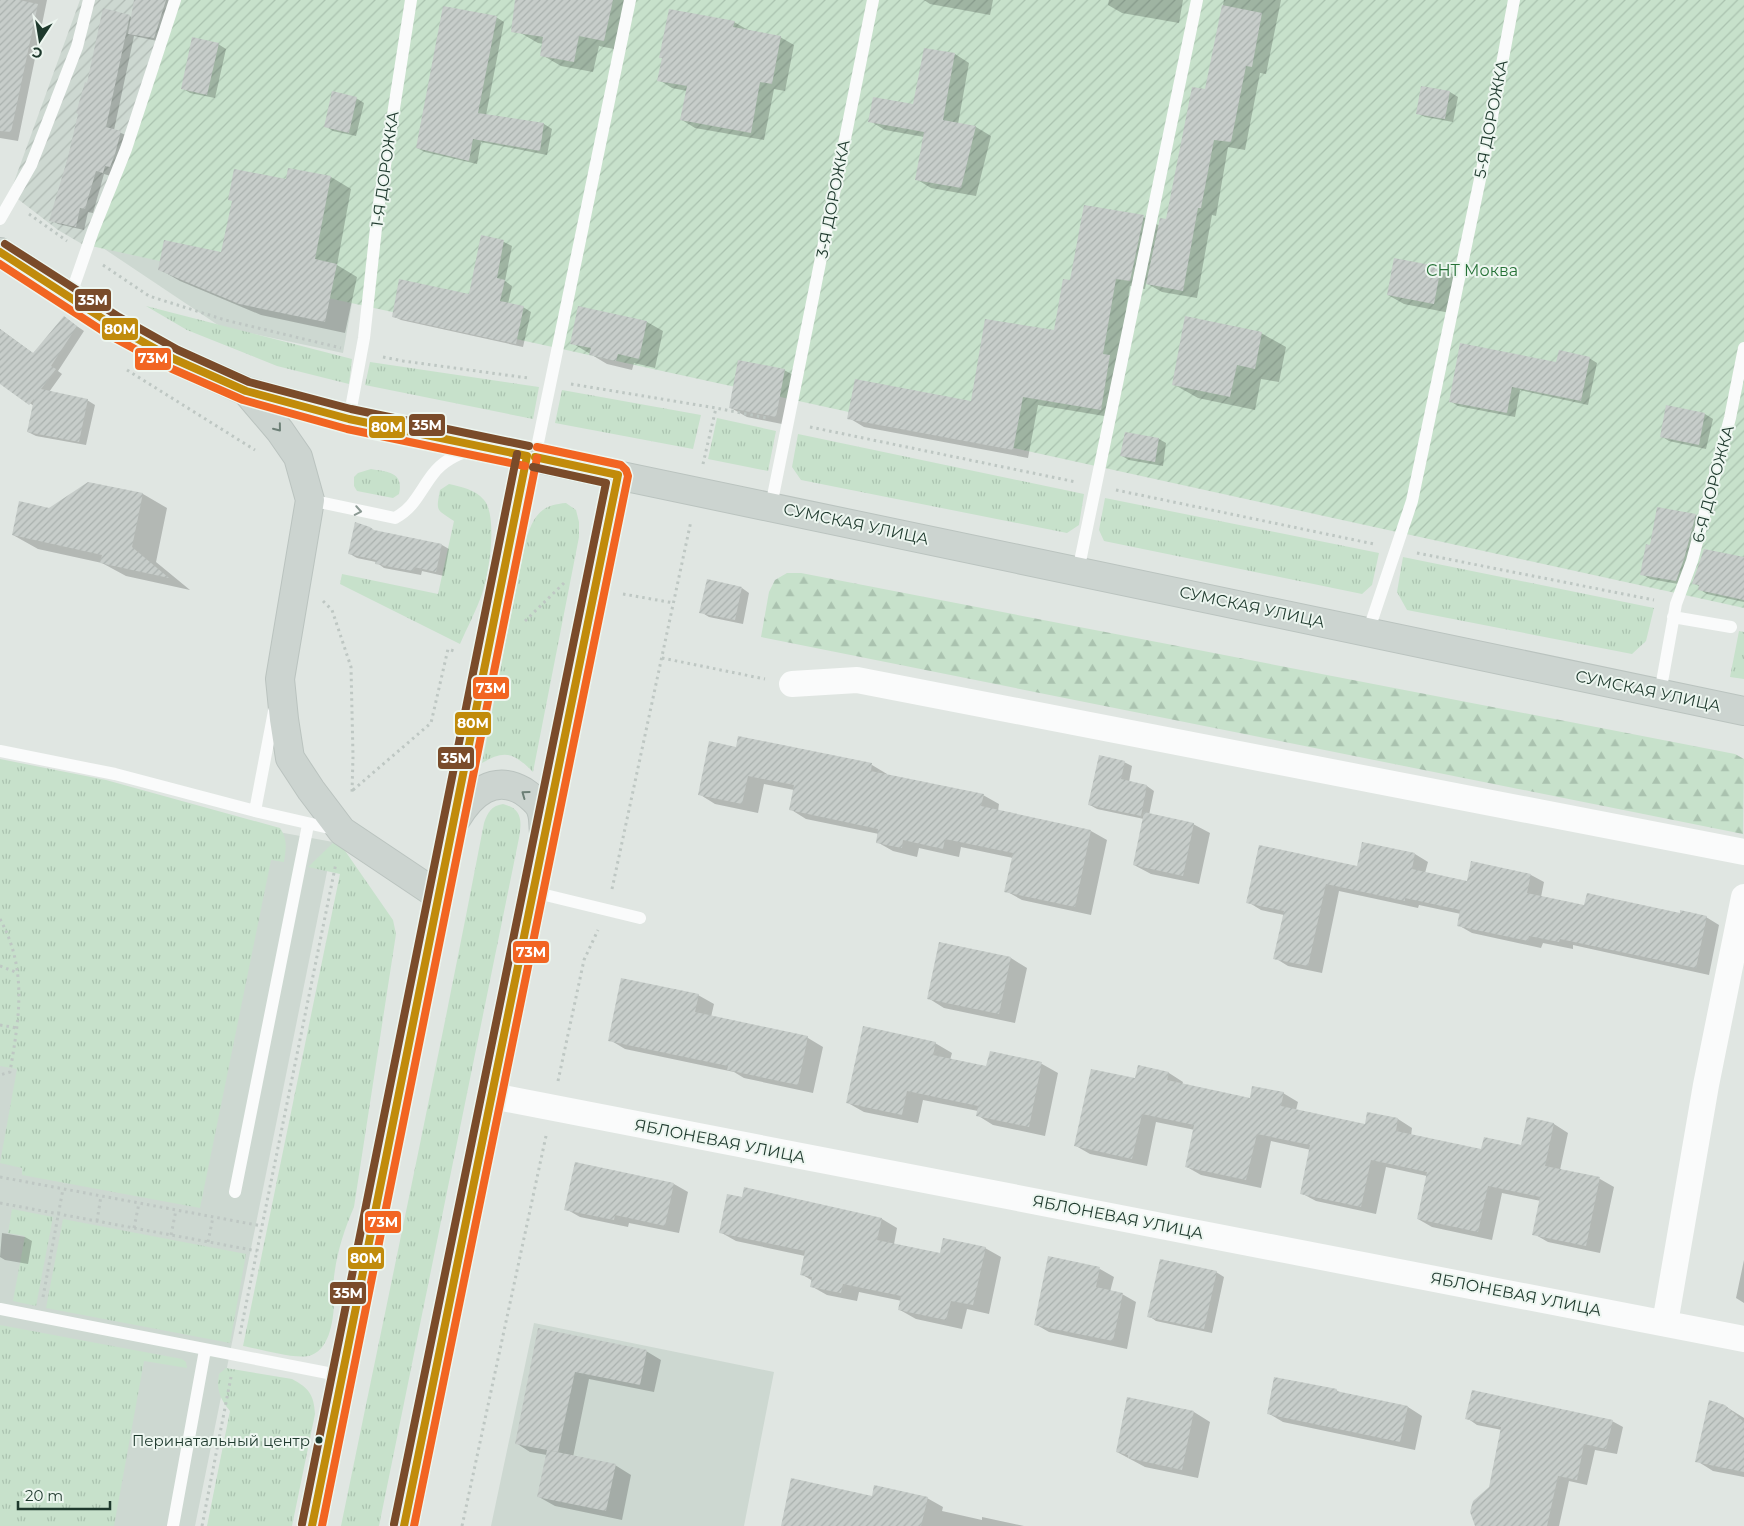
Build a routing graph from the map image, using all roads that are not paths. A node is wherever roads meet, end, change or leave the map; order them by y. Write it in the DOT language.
graph roads {
  1 [pos="89,0"];
  2 [pos="175,0"];
  3 [pos="411,0"];
  4 [pos="630,0"];
  5 [pos="873,0"];
  6 [pos="1198,0"];
  7 [pos="1514,0"];
  8 [pos="0,219"];
  9 [pos="0,252"];
  10 [pos="70,297"];
  11 [pos="1744,348"];
  12 [pos="246,391"];
  13 [pos="349,419"];
  14 [pos="482,447"];
  15 [pos="531,456"];
  16 [pos="618,475"];
  17 [pos="310,500"];
  18 [pos="771,506"];
  19 [pos="1078,571"];
  20 [pos="1674,617"];
  21 [pos="1731,627"];
  22 [pos="1368,632"];
  23 [pos="280,679"];
  24 [pos="792,684"];
  25 [pos="1660,693"];
  26 [pos="1744,711"];
  27 [pos="0,751"];
  28 [pos="255,811"];
  29 [pos="308,824"];
  30 [pos="454,824"];
  31 [pos="342,831"];
  32 [pos="545,835"];
  33 [pos="1744,852"];
  34 [pos="533,892"];
  35 [pos="439,896"];
  36 [pos="1744,897"];
  37 [pos="640,918"];
  38 [pos="492,1096"];
  39 [pos="235,1192"];
  40 [pos="0,1309"];
  41 [pos="1665,1323"];
  42 [pos="1744,1339"];
  43 [pos="205,1350"];
  44 [pos="343,1376"];
  45 [pos="173,1526"];
  46 [pos="312,1526"];
  47 [pos="404,1526"];
  1 -- 8 [label="lane"];
  2 -- 10 [label="lane"];
  3 -- 13 [label="lane, 1-Я ДОРОЖКА"];
  4 -- 15 [label="lane"];
  5 -- 18 [label="lane, 3-Я ДОРОЖКА"];
  6 -- 19 [label="lane"];
  7 -- 22 [label="lane, 5-Я ДОРОЖКА"];
  9 -- 10 [label="main road, СУМСКАЯ УЛИЦА"];
  10 -- 12 [label="main road, СУМСКАЯ УЛИЦА"];
  11 -- 20 [label="lane, 6-Я ДОРОЖКА"];
  12 -- 13 [label="main road, СУМСКАЯ УЛИЦА"];
  12 -- 17 [label="main road, one-way"];
  13 -- 14 [label="main road, СУМСКАЯ УЛИЦА"];
  14 -- 15 [label="main road, СУМСКАЯ УЛИЦА"];
  17 -- 14 [label="lane, one-way"];
  15 -- 16 [label="main road, СУМСКАЯ УЛИЦА"];
  15 -- 30 [label="main road"];
  16 -- 18 [label="main road, СУМСКАЯ УЛИЦА"];
  16 -- 32 [label="main road"];
  17 -- 23 [label="main road"];
  18 -- 19 [label="main road, СУМСКАЯ УЛИЦА"];
  19 -- 22 [label="main road, СУМСКАЯ УЛИЦА"];
  20 -- 21 [label="lane"];
  20 -- 25 [label="lane, 6-Я ДОРОЖКА"];
  22 -- 25 [label="main road, СУМСКАЯ УЛИЦА"];
  23 -- 28 [label="lane"];
  23 -- 31 [label="main road"];
  24 -- 33 [label="street"];
  25 -- 26 [label="main road, СУМСКАЯ УЛИЦА"];
  27 -- 28 [label="lane"];
  28 -- 29 [label="lane"];
  29 -- 31 [label="lane"];
  29 -- 39 [label="lane"];
  32 -- 30 [label="main road, one-way"];
  30 -- 35 [label="main road"];
  31 -- 35 [label="main road"];
  32 -- 34 [label="main road"];
  34 -- 37 [label="lane"];
  34 -- 38 [label="main road"];
  35 -- 44 [label="main road"];
  36 -- 41 [label="street"];
  38 -- 41 [label="street, ЯБЛОНЕВАЯ УЛИЦА"];
  38 -- 47 [label="main road"];
  40 -- 43 [label="lane"];
  41 -- 42 [label="street, ЯБЛОНЕВАЯ УЛИЦА"];
  43 -- 44 [label="lane"];
  43 -- 45 [label="lane"];
  44 -- 46 [label="main road"];
}
